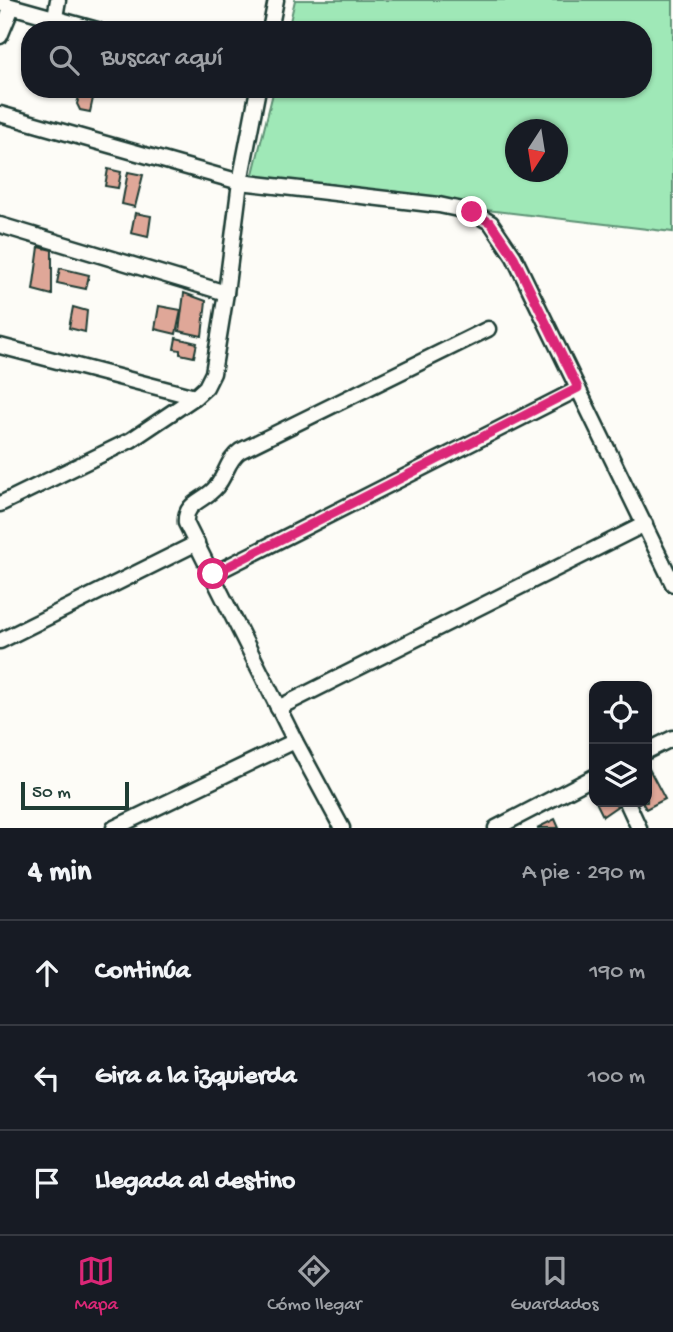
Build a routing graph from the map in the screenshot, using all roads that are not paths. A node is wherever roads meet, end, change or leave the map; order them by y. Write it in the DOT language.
graph roads {
  1 [pos="58,0"];
  2 [pos="276,0"];
  3 [pos="6,5"];
  4 [pos="55,18"];
  5 [pos="66,21"];
  6 [pos="272,21"];
  7 [pos="0,36"];
  8 [pos="256,98"];
  9 [pos="0,114"];
  10 [pos="240,182"];
  11 [pos="0,225"];
  12 [pos="226,293"];
  13 [pos="488,329"];
  14 [pos="0,346"];
  15 [pos="578,388"];
  16 [pos="195,397"];
  17 [pos="0,504"];
  18 [pos="645,524"];
  19 [pos="197,543"];
  20 [pos="213,574"];
  21 [pos="673,584"];
  22 [pos="0,641"];
  23 [pos="278,708"];
  24 [pos="673,738"];
  25 [pos="295,741"];
  26 [pos="652,748"];
  27 [pos="589,780"];
  28 [pos="629,807"];
  29 [pos="114,828"];
  30 [pos="342,828"];
  31 [pos="496,828"];
  32 [pos="639,828"];
  1 -- 4 [label="street"];
  2 -- 6 [label="street"];
  3 -- 4 [label="street"];
  3 -- 7 [label="street"];
  4 -- 5 [label="street"];
  8 -- 10 [label="street"];
  9 -- 10 [label="street"];
  10 -- 12 [label="street"];
  10 -- 15 [label="street"];
  11 -- 12 [label="street"];
  12 -- 16 [label="street"];
  13 -- 19 [label="street"];
  14 -- 16 [label="street"];
  15 -- 18 [label="street"];
  15 -- 20 [label="street"];
  16 -- 17 [label="street"];
  18 -- 21 [label="street"];
  18 -- 23 [label="street"];
  19 -- 20 [label="street"];
  19 -- 22 [label="street"];
  20 -- 23 [label="street"];
  23 -- 25 [label="street"];
  24 -- 26 [label="street"];
  25 -- 29 [label="street"];
  25 -- 30 [label="street"];
  27 -- 31 [label="street"];
  28 -- 32 [label="street"];
}
